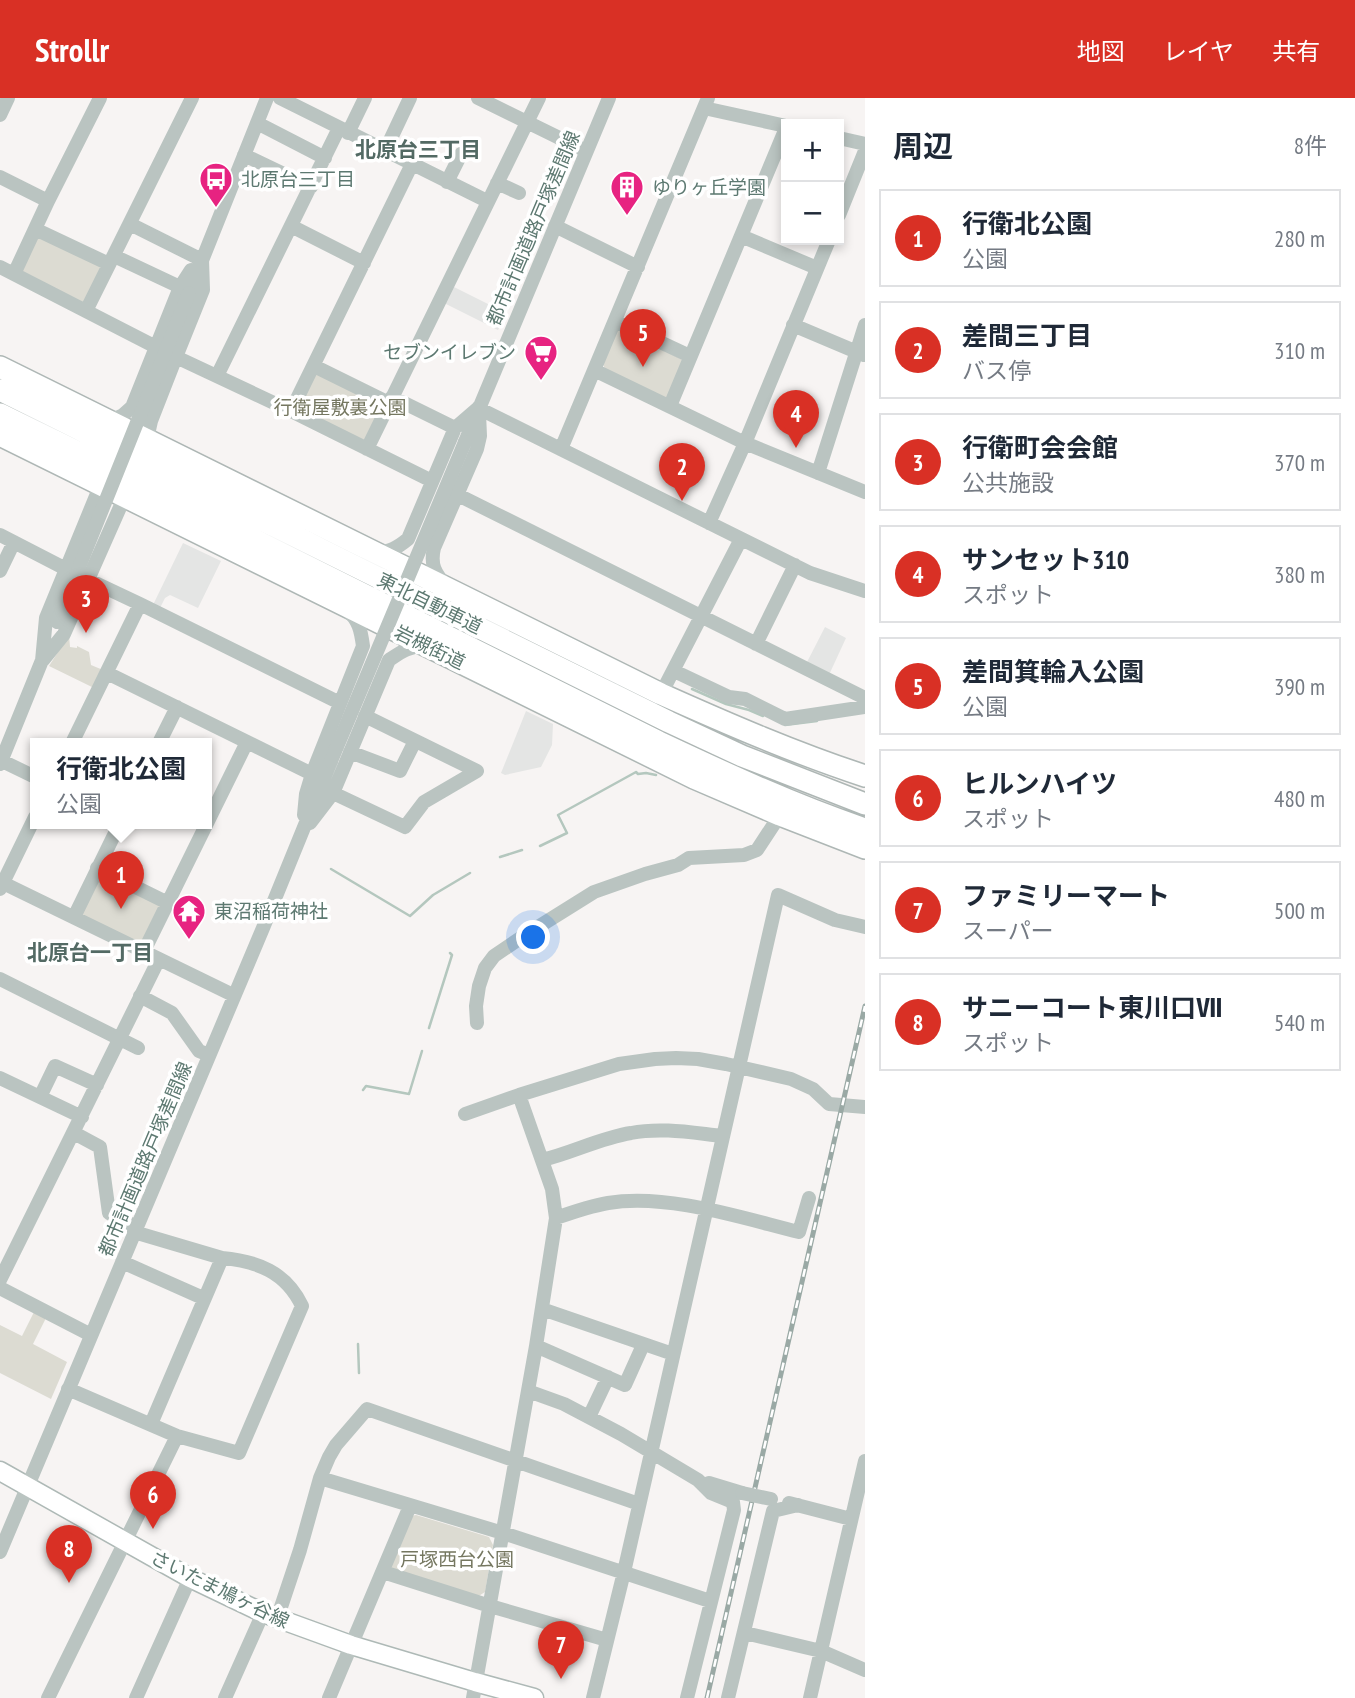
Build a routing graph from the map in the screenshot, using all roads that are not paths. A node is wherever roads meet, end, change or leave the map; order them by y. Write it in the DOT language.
graph roads {
  1 [pos="8,98"];
  2 [pos="100,98"];
  3 [pos="192,98"];
  4 [pos="267,98"];
  5 [pos="280,98"];
  6 [pos="365,98"];
  7 [pos="410,98"];
  8 [pos="478,98"];
  9 [pos="539,98"];
  10 [pos="608,98"];
  11 [pos="706,103"];
  12 [pos="0,114"];
  13 [pos="527,122"];
  14 [pos="257,123"];
  15 [pos="781,126"];
  16 [pos="343,130"];
  17 [pos="781,139"];
  18 [pos="844,139"];
  19 [pos="865,144"];
  20 [pos="385,151"];
  21 [pos="586,151"];
  22 [pos="865,151"];
  23 [pos="461,154"];
  24 [pos="244,155"];
  25 [pos="325,158"];
  26 [pos="412,164"];
  27 [pos="0,177"];
  28 [pos="447,181"];
  29 [pos="497,183"];
  30 [pos="310,187"];
  31 [pos="519,193"];
  32 [pos="48,201"];
  33 [pos="488,201"];
  34 [pos="844,203"];
  35 [pos="130,224"];
  36 [pos="291,226"];
  37 [pos="555,226"];
  38 [pos="35,229"];
  39 [pos="741,236"];
  40 [pos="827,245"];
  41 [pos="112,260"];
  42 [pos="202,260"];
  43 [pos="364,263"];
  44 [pos="0,267"];
  45 [pos="638,267"];
  46 [pos="817,268"];
  47 [pos="14,274"];
  48 [pos="185,290"];
  49 [pos="86,311"];
  50 [pos="615,321"];
  51 [pos="793,325"];
  52 [pos="865,325"];
  53 [pos="156,346"];
  54 [pos="861,354"];
  55 [pos="690,356"];
  56 [pos="176,357"];
  57 [pos="0,366"];
  58 [pos="314,366"];
  59 [pos="594,370"];
  60 [pos="217,376"];
  61 [pos="0,390"];
  62 [pos="391,400"];
  63 [pos="670,406"];
  64 [pos="478,408"];
  65 [pos="292,411"];
  66 [pos="0,414"];
  67 [pos="110,422"];
  68 [pos="455,428"];
  69 [pos="0,435"];
  70 [pos="147,439"];
  71 [pos="745,443"];
  72 [pos="367,449"];
  73 [pos="561,449"];
  74 [pos="818,473"];
  75 [pos="432,481"];
  76 [pos="101,484"];
  77 [pos="865,492"];
  78 [pos="458,495"];
  79 [pos="125,496"];
  80 [pos="709,523"];
  81 [pos="0,535"];
  82 [pos="741,539"];
  83 [pos="14,542"];
  84 [pos="374,553"];
  85 [pos="795,565"];
  86 [pos="66,569"];
  87 [pos="0,571"];
  88 [pos="87,579"];
  89 [pos="449,590"];
  90 [pos="865,591"];
  91 [pos="339,602"];
  92 [pos="140,604"];
  93 [pos="702,617"];
  94 [pos="756,644"];
  95 [pos="429,646"];
  96 [pos="42,661"];
  97 [pos="674,671"];
  98 [pos="107,673"];
  99 [pos="661,694"];
  100 [pos="865,698"];
  101 [pos="340,703"];
  102 [pos="177,707"];
  103 [pos="865,707"];
  104 [pos="365,716"];
  105 [pos="74,738"];
  106 [pos="162,738"];
  107 [pos="415,741"];
  108 [pos="247,742"];
  109 [pos="350,752"];
  110 [pos="1,761"];
  111 [pos="30,775"];
  112 [pos="865,776"];
  113 [pos="317,777"];
  114 [pos="333,793"];
  115 [pos="865,804"];
  116 [pos="212,814"];
  117 [pos="780,815"];
  118 [pos="30,827"];
  119 [pos="117,829"];
  120 [pos="205,829"];
  121 [pos="865,829"];
  122 [pos="302,831"];
  123 [pos="865,848"];
  124 [pos="97,868"];
  125 [pos="1,886"];
  126 [pos="168,904"];
  127 [pos="74,917"];
  128 [pos="865,927"];
  129 [pos="145,951"];
  130 [pos="159,959"];
  131 [pos="0,979"];
  132 [pos="233,995"];
  133 [pos="140,996"];
  134 [pos="477,1023"];
  135 [pos="120,1039"];
  136 [pos="138,1048"];
  137 [pos="209,1055"];
  138 [pos="739,1066"];
  139 [pos="2,1083"];
  140 [pos="97,1085"];
  141 [pos="519,1095"];
  142 [pos="40,1097"];
  143 [pos="865,1107"];
  144 [pos="465,1114"];
  145 [pos="82,1117"];
  146 [pos="74,1133"];
  147 [pos="723,1136"];
  148 [pos="542,1160"];
  149 [pos="808,1198"];
  150 [pos="706,1210"];
  151 [pos="556,1218"];
  152 [pos="135,1229"];
  153 [pos="222,1258"];
  154 [pos="122,1262"];
  155 [pos="0,1280"];
  156 [pos="0,1288"];
  157 [pos="203,1298"];
  158 [pos="542,1308"];
  159 [pos="91,1335"];
  160 [pos="643,1345"];
  161 [pos="536,1346"];
  162 [pos="673,1354"];
  163 [pos="608,1377"];
  164 [pos="68,1389"];
  165 [pos="528,1391"];
  166 [pos="589,1417"];
  167 [pos="151,1424"];
  168 [pos="177,1436"];
  169 [pos="650,1452"];
  170 [pos="515,1461"];
  171 [pos="865,1461"];
  172 [pos="0,1471"];
  173 [pos="320,1478"];
  174 [pos="698,1480"];
  175 [pos="27,1487"];
  176 [pos="862,1488"];
  177 [pos="639,1504"];
  178 [pos="798,1505"];
  179 [pos="411,1506"];
  180 [pos="851,1519"];
  181 [pos="503,1533"];
  182 [pos="124,1541"];
  183 [pos="1,1548"];
  184 [pos="383,1572"];
  185 [pos="624,1572"];
  186 [pos="190,1578"];
  187 [pos="710,1601"];
  188 [pos="490,1606"];
  189 [pos="270,1616"];
  190 [pos="745,1633"];
  191 [pos="607,1640"];
  192 [pos="351,1645"];
  193 [pos="821,1651"];
  194 [pos="865,1670"];
  195 [pos="474,1690"];
  196 [pos="48,1698"];
  197 [pos="136,1698"];
  198 [pos="225,1698"];
  199 [pos="329,1698"];
  200 [pos="534,1698"];
  201 [pos="593,1698"];
  202 [pos="687,1698"];
  203 [pos="729,1698"];
  204 [pos="810,1698"];
  1 -- 12 [label="street"];
  2 -- 32 [label="street"];
  3 -- 35 [label="street"];
  4 -- 14 [label="street"];
  5 -- 16 [label="street"];
  6 -- 16 [label="street"];
  7 -- 20 [label="street"];
  8 -- 13 [label="street"];
  9 -- 13 [label="street"];
  10 -- 21 [label="street, 都市計画道路戸塚差間線"];
  11 -- 15 [label="street"];
  11 -- 45 [label="street"];
  13 -- 21 [label="street"];
  13 -- 29 [label="street"];
  14 -- 24 [label="street"];
  14 -- 25 [label="street"];
  16 -- 20 [label="street"];
  16 -- 25 [label="street"];
  17 -- 39 [label="street"];
  18 -- 19 [label="street"];
  20 -- 26 [label="street"];
  21 -- 37 [label="street, 都市計画道路戸塚差間線"];
  22 -- 34 [label="street"];
  23 -- 28 [label="street"];
  24 -- 30 [label="street"];
  24 -- 42 [label="street"];
  25 -- 30 [label="street"];
  26 -- 28 [label="street"];
  26 -- 43 [label="street"];
  27 -- 32 [label="street"];
  28 -- 33 [label="street"];
  29 -- 31 [label="street"];
  29 -- 33 [label="street"];
  30 -- 36 [label="street"];
  32 -- 38 [label="street"];
  33 -- 62 [label="street"];
  35 -- 41 [label="street"];
  35 -- 42 [label="street"];
  36 -- 43 [label="street"];
  36 -- 60 [label="street"];
  37 -- 45 [label="street"];
  37 -- 64 [label="street, 都市計画道路戸塚差間線"];
  38 -- 41 [label="street"];
  38 -- 47 [label="street"];
  39 -- 46 [label="street"];
  39 -- 55 [label="street"];
  40 -- 46 [label="street"];
  41 -- 48 [label="street"];
  41 -- 49 [label="street"];
  42 -- 48 [label="street"];
  42 -- 56 [label="street"];
  43 -- 58 [label="street"];
  44 -- 47 [label="street"];
  45 -- 50 [label="street"];
  46 -- 51 [label="street"];
  47 -- 49 [label="street"];
  48 -- 53 [label="street"];
  48 -- 96 [label="street, bridge"];
  49 -- 53 [label="street"];
  50 -- 55 [label="street"];
  50 -- 59 [label="street"];
  51 -- 54 [label="street"];
  51 -- 71 [label="street"];
  52 -- 54 [label="street"];
  53 -- 67 [label="street"];
  54 -- 74 [label="street"];
  55 -- 63 [label="street"];
  56 -- 60 [label="street"];
  56 -- 70 [label="street"];
  57 -- 67 [label="highway"];
  58 -- 62 [label="street"];
  58 -- 65 [label="street"];
  59 -- 63 [label="street"];
  59 -- 73 [label="street"];
  60 -- 65 [label="street"];
  61 -- 115 [label="highway, 東北自動車道"];
  62 -- 68 [label="street"];
  62 -- 72 [label="street"];
  63 -- 71 [label="street"];
  64 -- 68 [label="street"];
  64 -- 73 [label="street"];
  64 -- 78 [label="street"];
  64 -- 113 [label="street, 都市計画道路戸塚差間線, bridge"];
  65 -- 72 [label="street"];
  66 -- 121 [label="highway, 東北自動車道"];
  67 -- 70 [label="highway"];
  68 -- 75 [label="street"];
  69 -- 76 [label="highway, 岩槻街道"];
  70 -- 84 [label="highway"];
  71 -- 74 [label="street"];
  71 -- 80 [label="street"];
  72 -- 75 [label="street"];
  73 -- 80 [label="street"];
  74 -- 77 [label="street"];
  75 -- 84 [label="street"];
  76 -- 79 [label="highway, 岩槻街道"];
  76 -- 86 [label="street"];
  78 -- 89 [label="street"];
  78 -- 93 [label="street"];
  79 -- 88 [label="street"];
  79 -- 91 [label="highway, 岩槻街道"];
  80 -- 82 [label="street"];
  81 -- 83 [label="street"];
  82 -- 85 [label="street"];
  82 -- 93 [label="street"];
  83 -- 86 [label="street"];
  83 -- 87 [label="street"];
  84 -- 89 [label="highway"];
  85 -- 90 [label="street"];
  85 -- 94 [label="street"];
  86 -- 96 [label="street"];
  88 -- 92 [label="street"];
  88 -- 96 [label="street"];
  89 -- 99 [label="highway"];
  91 -- 95 [label="highway, 岩槻街道"];
  91 -- 101 [label="street"];
  92 -- 98 [label="street"];
  92 -- 101 [label="street"];
  93 -- 94 [label="street"];
  93 -- 97 [label="street"];
  94 -- 100 [label="street"];
  95 -- 104 [label="street"];
  95 -- 117 [label="highway, 岩槻街道"];
  96 -- 110 [label="street"];
  97 -- 99 [label="street"];
  97 -- 103 [label="street"];
  98 -- 102 [label="street"];
  98 -- 105 [label="street"];
  99 -- 112 [label="highway"];
  101 -- 113 [label="street"];
  102 -- 106 [label="street"];
  102 -- 108 [label="street"];
  104 -- 107 [label="street"];
  104 -- 109 [label="street"];
  107 -- 109 [label="street"];
  107 -- 114 [label="street"];
  108 -- 113 [label="street"];
  108 -- 116 [label="street"];
  109 -- 114 [label="street"];
  110 -- 111 [label="street"];
  113 -- 122 [label="street"];
  114 -- 122 [label="street"];
  117 -- 123 [label="highway, 岩槻街道"];
  117 -- 134 [label="street"];
  118 -- 125 [label="street"];
  119 -- 124 [label="street"];
  120 -- 126 [label="street"];
  122 -- 132 [label="street, 都市計画道路戸塚差間線"];
  124 -- 126 [label="street"];
  124 -- 127 [label="street"];
  125 -- 127 [label="street"];
  126 -- 129 [label="street"];
  127 -- 129 [label="street"];
  128 -- 138 [label="street"];
  129 -- 130 [label="street"];
  130 -- 132 [label="street"];
  130 -- 133 [label="street"];
  131 -- 135 [label="street"];
  132 -- 137 [label="street, 都市計画道路戸塚差間線"];
  133 -- 135 [label="street"];
  133 -- 137 [label="street"];
  135 -- 136 [label="street"];
  135 -- 140 [label="street"];
  137 -- 152 [label="street, 都市計画道路戸塚差間線"];
  138 -- 141 [label="street"];
  138 -- 143 [label="street"];
  138 -- 147 [label="street"];
  139 -- 142 [label="street"];
  140 -- 142 [label="street"];
  140 -- 145 [label="street"];
  141 -- 144 [label="street"];
  141 -- 148 [label="street"];
  142 -- 145 [label="street"];
  145 -- 146 [label="street"];
  146 -- 152 [label="street"];
  146 -- 155 [label="street"];
  147 -- 148 [label="street"];
  147 -- 150 [label="street"];
  148 -- 151 [label="street"];
  149 -- 150 [label="street"];
  150 -- 151 [label="street"];
  150 -- 162 [label="street"];
  151 -- 158 [label="street"];
  152 -- 153 [label="street"];
  152 -- 154 [label="street, 都市計画道路戸塚差間線"];
  153 -- 157 [label="street"];
  153 -- 168 [label="street"];
  154 -- 157 [label="street"];
  154 -- 159 [label="street, 都市計画道路戸塚差間線"];
  156 -- 159 [label="street"];
  157 -- 167 [label="street"];
  158 -- 160 [label="street"];
  158 -- 161 [label="street"];
  159 -- 164 [label="street, 都市計画道路戸塚差間線"];
  160 -- 162 [label="street"];
  160 -- 163 [label="street"];
  161 -- 163 [label="street"];
  161 -- 165 [label="street"];
  162 -- 169 [label="street"];
  163 -- 166 [label="street"];
  164 -- 167 [label="street"];
  164 -- 175 [label="street, 都市計画道路戸塚差間線"];
  165 -- 166 [label="street"];
  165 -- 170 [label="street"];
  166 -- 169 [label="street"];
  167 -- 168 [label="street"];
  168 -- 182 [label="street"];
  169 -- 174 [label="street"];
  169 -- 177 [label="street"];
  170 -- 173 [label="street"];
  170 -- 177 [label="street"];
  170 -- 181 [label="street"];
  171 -- 176 [label="street"];
  172 -- 175 [label="main road, さいたま鳩ヶ谷線"];
  173 -- 179 [label="street"];
  173 -- 189 [label="street"];
  174 -- 178 [label="street, bridge"];
  174 -- 187 [label="street"];
  175 -- 182 [label="main road, さいたま鳩ヶ谷線"];
  175 -- 183 [label="street, 都市計画道路戸塚差間線"];
  176 -- 180 [label="street"];
  177 -- 185 [label="street"];
  178 -- 180 [label="street"];
  178 -- 190 [label="street"];
  179 -- 181 [label="street"];
  179 -- 184 [label="street"];
  180 -- 193 [label="street"];
  181 -- 185 [label="street"];
  181 -- 188 [label="street"];
  182 -- 186 [label="main road, さいたま鳩ヶ谷線"];
  182 -- 196 [label="street"];
  184 -- 188 [label="street"];
  184 -- 192 [label="street"];
  185 -- 187 [label="street"];
  185 -- 191 [label="street"];
  186 -- 189 [label="main road, さいたま鳩ヶ谷線"];
  186 -- 197 [label="street"];
  187 -- 202 [label="street"];
  188 -- 191 [label="street"];
  188 -- 195 [label="street"];
  189 -- 192 [label="main road, さいたま鳩ヶ谷線"];
  189 -- 198 [label="street"];
  190 -- 193 [label="street"];
  190 -- 203 [label="street"];
  191 -- 201 [label="street"];
  192 -- 195 [label="main road, さいたま鳩ヶ谷線"];
  192 -- 199 [label="street"];
  193 -- 194 [label="street"];
  193 -- 204 [label="street"];
  195 -- 200 [label="main road, さいたま鳩ヶ谷線"];
}
